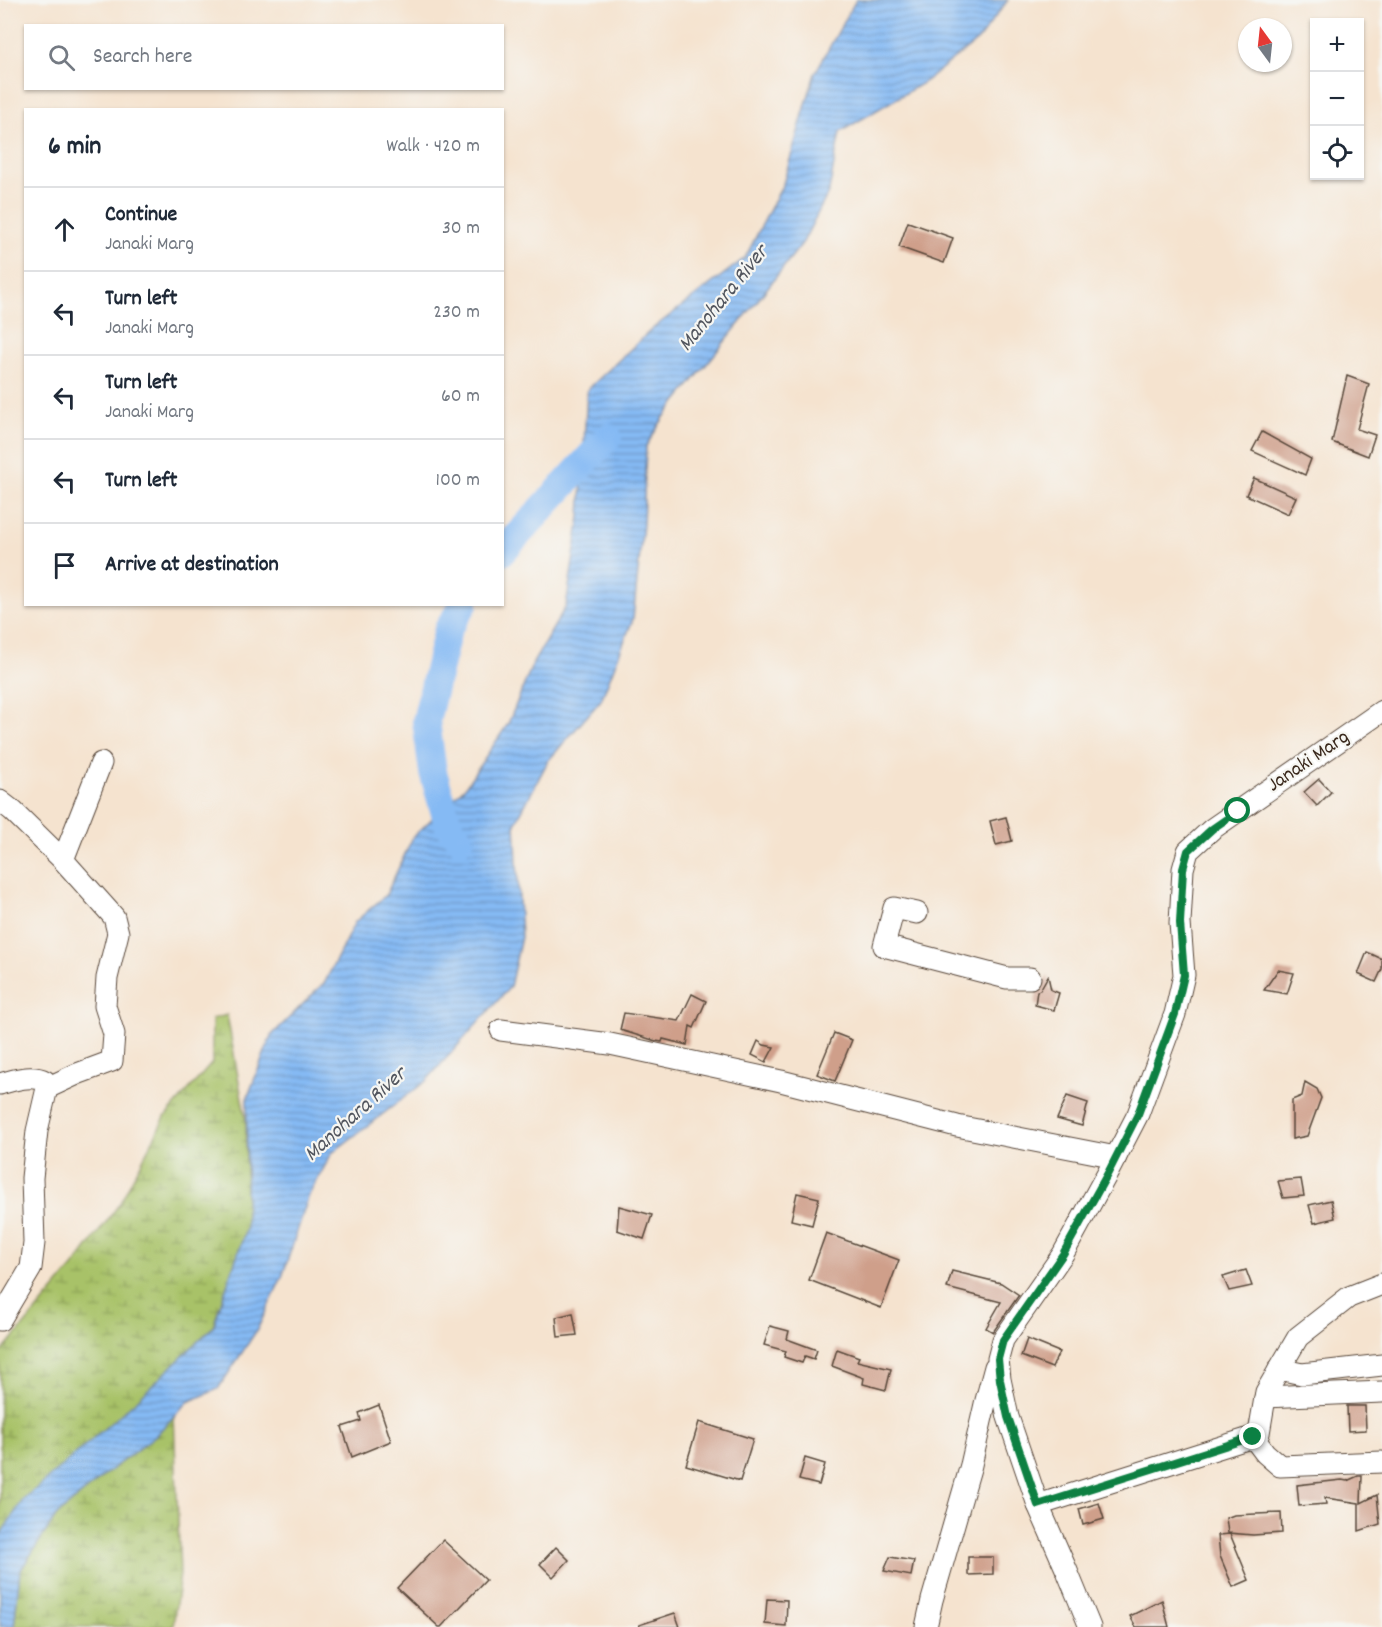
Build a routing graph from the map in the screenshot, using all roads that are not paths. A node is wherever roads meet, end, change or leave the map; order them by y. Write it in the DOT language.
graph roads {
  1 [pos="1382,711"];
  2 [pos="101,763"];
  3 [pos="0,801"];
  4 [pos="63,860"];
  5 [pos="918,913"];
  6 [pos="1030,978"];
  7 [pos="501,1030"];
  8 [pos="0,1084"];
  9 [pos="46,1088"];
  10 [pos="1116,1157"];
  11 [pos="1382,1284"];
  12 [pos="0,1320"];
  13 [pos="998,1359"];
  14 [pos="1382,1365"];
  15 [pos="1279,1369"];
  16 [pos="1382,1392"];
  17 [pos="1265,1397"];
  18 [pos="1253,1437"];
  19 [pos="1382,1462"];
  20 [pos="1038,1505"];
  21 [pos="926,1627"];
  22 [pos="1090,1627"];
  1 -- 10 [label="street, Janaki Marg"];
  2 -- 4 [label="street"];
  3 -- 4 [label="street"];
  4 -- 9 [label="street"];
  5 -- 6 [label="street"];
  7 -- 10 [label="street"];
  8 -- 9 [label="street"];
  9 -- 12 [label="street"];
  10 -- 13 [label="street, Janaki Marg"];
  11 -- 15 [label="street"];
  13 -- 20 [label="street, Janaki Marg"];
  13 -- 21 [label="street"];
  14 -- 15 [label="street"];
  15 -- 17 [label="street"];
  16 -- 17 [label="street"];
  17 -- 18 [label="street"];
  18 -- 19 [label="street"];
  18 -- 20 [label="street"];
  20 -- 22 [label="street, Janaki Marg"];
}
